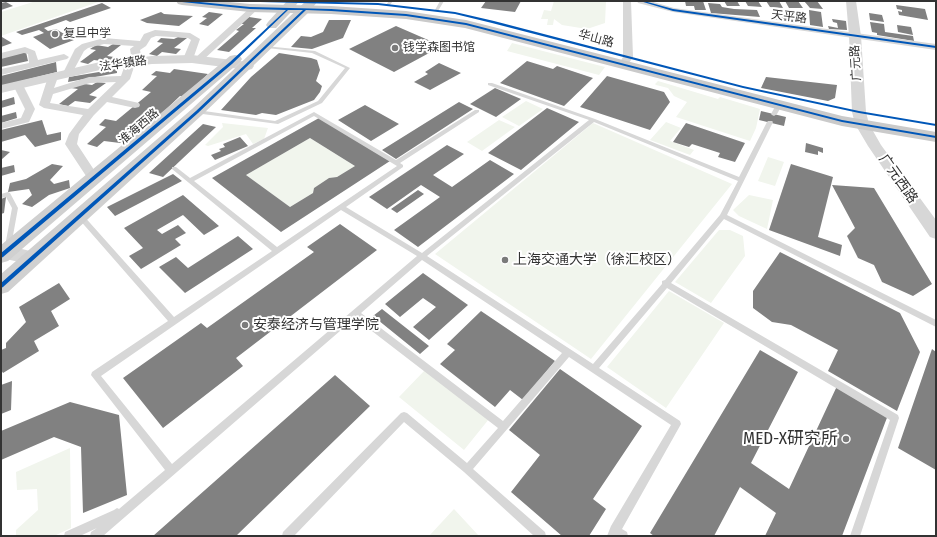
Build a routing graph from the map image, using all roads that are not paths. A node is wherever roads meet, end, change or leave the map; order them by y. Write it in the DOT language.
graph roads {
  1 [pos="182,1"];
  2 [pos="627,1"];
  3 [pos="641,1"];
  4 [pos="851,1"];
  5 [pos="390,3"];
  6 [pos="440,3"];
  7 [pos="251,5"];
  8 [pos="300,5"];
  9 [pos="223,26"];
  10 [pos="234,27"];
  11 [pos="855,36"];
  12 [pos="143,44"];
  13 [pos="267,47"];
  14 [pos="936,48"];
  15 [pos="1,56"];
  16 [pos="64,57"];
  17 [pos="193,60"];
  18 [pos="626,60"];
  19 [pos="131,62"];
  20 [pos="231,63"];
  21 [pos="34,64"];
  22 [pos="248,66"];
  23 [pos="1,72"];
  24 [pos="68,73"];
  25 [pos="53,77"];
  26 [pos="125,79"];
  27 [pos="490,84"];
  28 [pos="18,85"];
  29 [pos="1,89"];
  30 [pos="48,92"];
  31 [pos="105,99"];
  32 [pos="135,105"];
  33 [pos="477,111"];
  34 [pos="197,112"];
  35 [pos="90,113"];
  36 [pos="860,118"];
  37 [pos="593,120"];
  38 [pos="770,122"];
  39 [pos="276,123"];
  40 [pos="936,125"];
  41 [pos="1,126"];
  42 [pos="936,137"];
  43 [pos="267,139"];
  44 [pos="396,163"];
  45 [pos="174,168"];
  46 [pos="94,179"];
  47 [pos="741,180"];
  48 [pos="190,181"];
  49 [pos="1,196"];
  50 [pos="341,207"];
  51 [pos="80,216"];
  52 [pos="723,216"];
  53 [pos="936,233"];
  54 [pos="277,251"];
  55 [pos="5,252"];
  56 [pos="422,256"];
  57 [pos="32,258"];
  58 [pos="665,283"];
  59 [pos="1,286"];
  60 [pos="355,313"];
  61 [pos="173,321"];
  62 [pos="936,324"];
  63 [pos="568,352"];
  64 [pos="594,368"];
  65 [pos="504,427"];
  66 [pos="467,469"];
  67 [pos="171,471"];
  68 [pos="126,509"];
  69 [pos="617,534"];
  70 [pos="69,536"];
  71 [pos="94,536"];
  72 [pos="287,536"];
  73 [pos="541,536"];
  74 [pos="855,536"];
  1 -- 7 [label="main road, 华山路"];
  2 -- 18 [label="street"];
  3 -- 11 [label="street, 天平路"];
  4 -- 11 [label="street, 广元路"];
  5 -- 6 [label="main road, 华山路"];
  5 -- 8 [label="main road, 华山路"];
  6 -- 18 [label="main road, 华山路"];
  7 -- 8 [label="main road, 华山路"];
  7 -- 10 [label="street"];
  8 -- 13 [label="main road, 淮海西路"];
  8 -- 18 [label="main road, 华山路"];
  8 -- 20 [label="main road, 淮海西路"];
  9 -- 10 [label="street"];
  10 -- 17 [label="street"];
  11 -- 14 [label="street, 天平路"];
  11 -- 36 [label="street, 广元路"];
  12 -- 17 [label="street"];
  12 -- 19 [label="street"];
  12 -- 24 [label="street"];
  13 -- 22 [label="main road, 淮海西路"];
  13 -- 39 [label="lane"];
  15 -- 21 [label="street"];
  16 -- 21 [label="street"];
  17 -- 19 [label="street, 法华镇路"];
  17 -- 20 [label="street, 法华镇路"];
  18 -- 36 [label="main road, 华山路"];
  18 -- 36 [label="main road, 华山路"];
  19 -- 24 [label="street, 法华镇路"];
  19 -- 26 [label="street"];
  20 -- 22 [label="street, 法华镇路"];
  20 -- 46 [label="main road, 淮海西路"];
  21 -- 23 [label="street"];
  22 -- 34 [label="main road, 淮海西路"];
  24 -- 25 [label="street, 法华镇路"];
  25 -- 28 [label="street, 法华镇路"];
  25 -- 30 [label="street"];
  26 -- 30 [label="street"];
  26 -- 31 [label="street"];
  27 -- 37 [label="lane"];
  28 -- 29 [label="street, 法华镇路"];
  28 -- 41 [label="street"];
  30 -- 35 [label="street"];
  31 -- 32 [label="street"];
  31 -- 35 [label="street"];
  33 -- 44 [label="lane"];
  34 -- 39 [label="lane"];
  34 -- 51 [label="main road, 淮海西路"];
  35 -- 46 [label="street"];
  36 -- 40 [label="main road, 华山路"];
  36 -- 42 [label="main road, 华山路"];
  36 -- 53 [label="street, 广元西路"];
  37 -- 47 [label="lane"];
  37 -- 56 [label="lane"];
  38 -- 47 [label="lane"];
  39 -- 43 [label="lane"];
  43 -- 44 [label="lane"];
  43 -- 48 [label="lane"];
  44 -- 50 [label="lane"];
  45 -- 48 [label="lane"];
  46 -- 55 [label="main road, 淮海西路"];
  47 -- 52 [label="lane"];
  48 -- 54 [label="lane"];
  49 -- 55 [label="lane"];
  50 -- 54 [label="lane"];
  50 -- 56 [label="lane"];
  51 -- 57 [label="main road, 淮海西路"];
  51 -- 61 [label="lane"];
  52 -- 58 [label="lane"];
  52 -- 62 [label="lane"];
  54 -- 61 [label="lane"];
  55 -- 57 [label="street"];
  56 -- 60 [label="lane"];
  56 -- 63 [label="lane"];
  57 -- 59 [label="main road, 淮海西路"];
  58 -- 64 [label="lane"];
  58 -- 74 [label="lane"];
  60 -- 65 [label="lane"];
  60 -- 67 [label="lane"];
  61 -- 67 [label="lane"];
  63 -- 64 [label="lane"];
  63 -- 65 [label="lane"];
  64 -- 69 [label="lane"];
  65 -- 66 [label="lane"];
  66 -- 72 [label="lane"];
  66 -- 73 [label="lane"];
  67 -- 68 [label="lane"];
  68 -- 70 [label="lane"];
  68 -- 71 [label="lane"];
}
